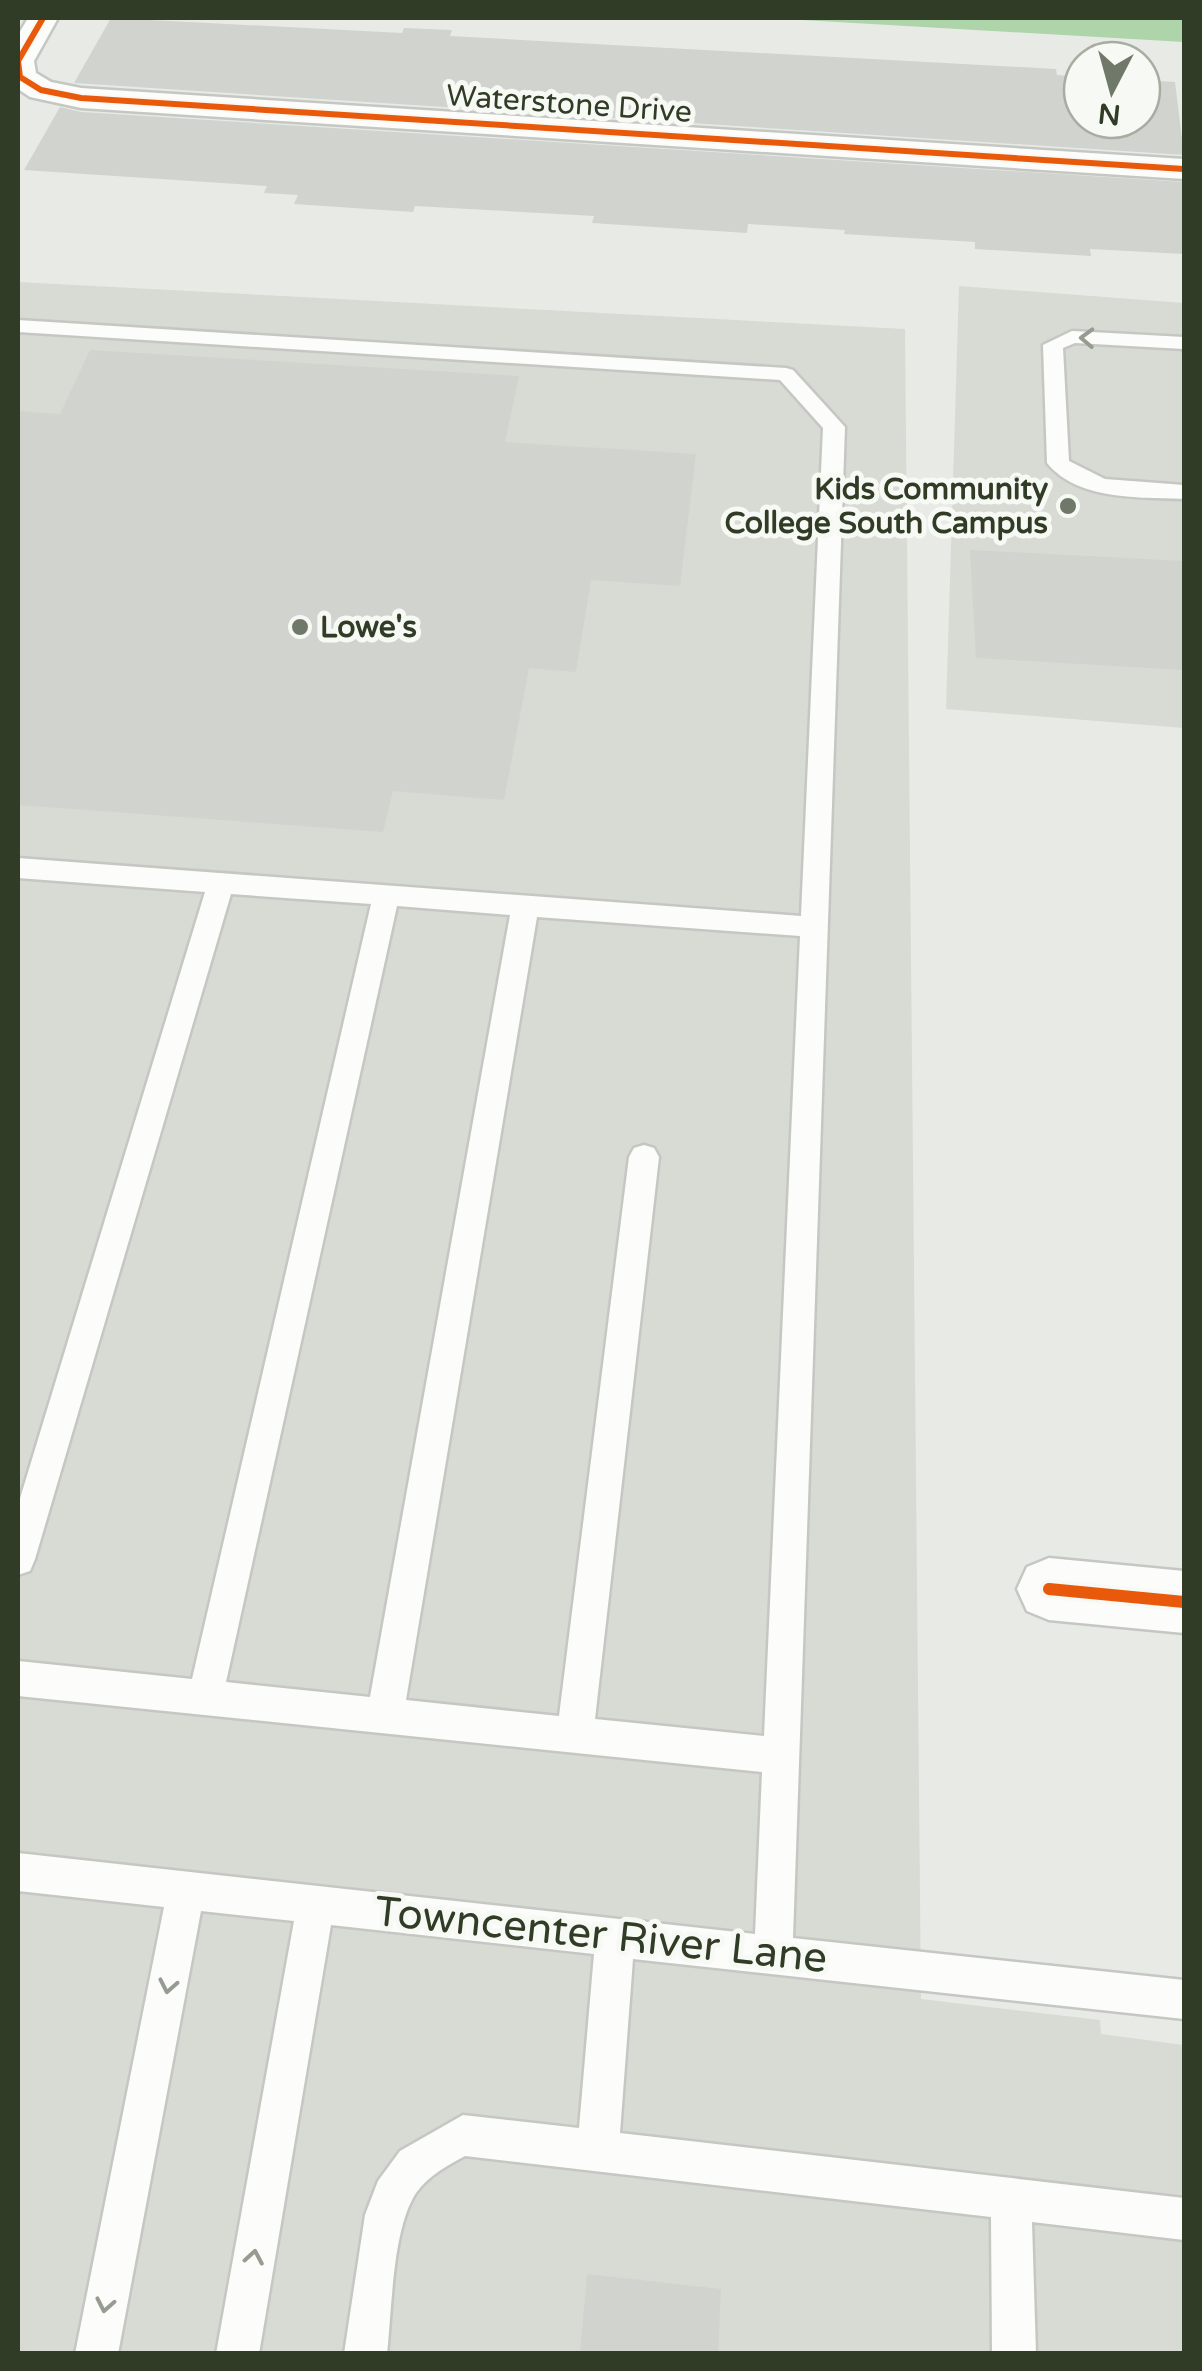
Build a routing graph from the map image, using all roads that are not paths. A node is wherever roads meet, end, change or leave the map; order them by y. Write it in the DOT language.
graph roads {
  1 [pos="43,18"];
  2 [pos="1184,169"];
  3 [pos="18,326"];
  4 [pos="1184,343"];
  5 [pos="1184,492"];
  6 [pos="18,868"];
  7 [pos="221,883"];
  8 [pos="386,896"];
  9 [pos="526,905"];
  10 [pos="814,927"];
  11 [pos="644,1157"];
  12 [pos="18,1559"];
  13 [pos="1049,1589"];
  14 [pos="1184,1602"];
  15 [pos="18,1679"];
  16 [pos="205,1698"];
  17 [pos="385,1716"];
  18 [pos="575,1735"];
  19 [pos="782,1756"];
  20 [pos="18,1872"];
  21 [pos="186,1891"];
  22 [pos="316,1904"];
  23 [pos="615,1936"];
  24 [pos="774,1954"];
  25 [pos="1184,2000"];
  26 [pos="598,2150"];
  27 [pos="1011,2200"];
  28 [pos="1184,2219"];
  29 [pos="96,2354"];
  30 [pos="237,2354"];
  31 [pos="365,2354"];
  32 [pos="1014,2354"];
  1 -- 2 [label="street, Waterstone Drive"];
  3 -- 10 [label="lane"];
  4 -- 5 [label="lane, one-way"];
  6 -- 7 [label="lane"];
  7 -- 8 [label="lane"];
  7 -- 12 [label="lane"];
  8 -- 9 [label="lane"];
  8 -- 16 [label="lane"];
  9 -- 10 [label="lane"];
  9 -- 17 [label="lane"];
  10 -- 19 [label="lane"];
  11 -- 18 [label="lane"];
  13 -- 14 [label="street"];
  15 -- 16 [label="lane"];
  16 -- 17 [label="lane"];
  17 -- 18 [label="lane"];
  18 -- 19 [label="lane"];
  19 -- 24 [label="lane"];
  20 -- 21 [label="lane, Towncenter River Lane"];
  21 -- 22 [label="lane, Towncenter River Lane"];
  21 -- 29 [label="lane, one-way"];
  22 -- 23 [label="lane, Towncenter River Lane"];
  30 -- 22 [label="lane, one-way"];
  23 -- 24 [label="lane, Towncenter River Lane"];
  23 -- 26 [label="lane"];
  24 -- 25 [label="lane, Towncenter River Lane"];
  26 -- 27 [label="lane"];
  26 -- 31 [label="lane"];
  27 -- 28 [label="lane"];
  27 -- 32 [label="lane"];
}
